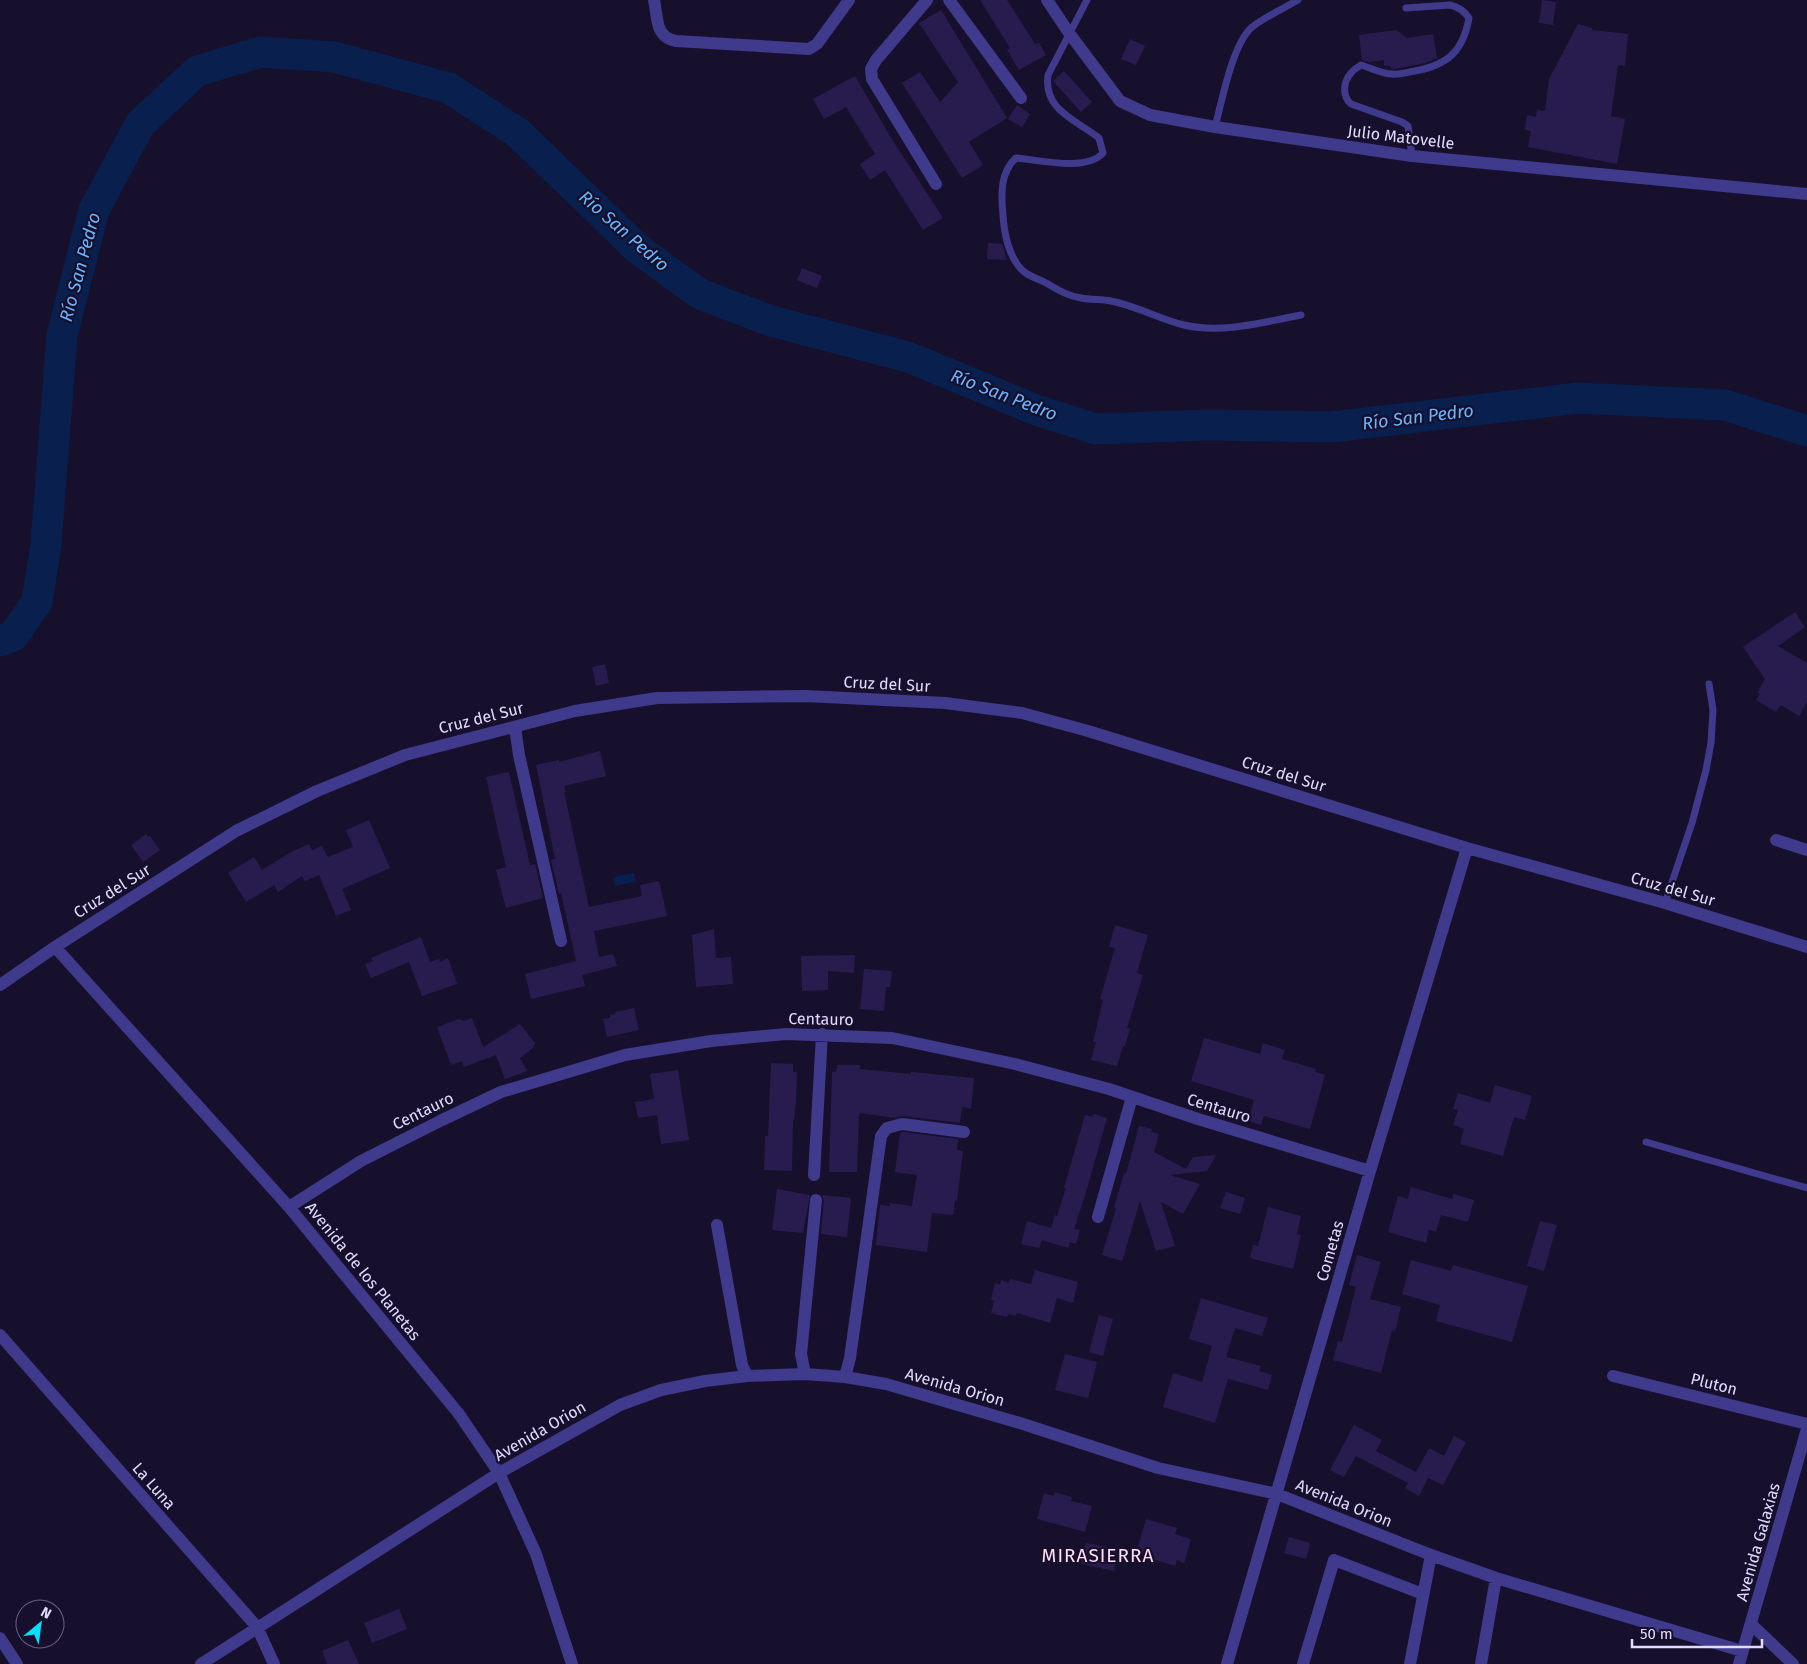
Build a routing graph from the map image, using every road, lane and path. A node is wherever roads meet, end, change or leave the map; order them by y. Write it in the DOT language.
graph roads {
  1 [pos="654,0"];
  2 [pos="850,0"];
  3 [pos="927,0"];
  4 [pos="950,0"];
  5 [pos="1047,0"];
  6 [pos="1087,0"];
  7 [pos="1298,0"];
  8 [pos="1406,8"];
  9 [pos="1069,33"];
  10 [pos="1021,98"];
  11 [pos="1215,127"];
  12 [pos="1412,156"];
  13 [pos="936,184"];
  14 [pos="1807,194"];
  15 [pos="1301,315"];
  16 [pos="1709,684"];
  17 [pos="515,727"];
  18 [pos="1776,840"];
  19 [pos="1467,848"];
  20 [pos="1807,850"];
  21 [pos="1665,903"];
  22 [pos="561,941"];
  23 [pos="55,947"];
  24 [pos="1807,947"];
  25 [pos="0,985"];
  26 [pos="822,1034"];
  27 [pos="1132,1097"];
  28 [pos="964,1132"];
  29 [pos="1646,1142"];
  30 [pos="1370,1171"];
  31 [pos="814,1175"];
  32 [pos="1807,1188"];
  33 [pos="816,1200"];
  34 [pos="289,1207"];
  35 [pos="1098,1217"];
  36 [pos="717,1225"];
  37 [pos="0,1335"];
  38 [pos="805,1374"];
  39 [pos="747,1376"];
  40 [pos="1613,1376"];
  41 [pos="844,1377"];
  42 [pos="1807,1424"];
  43 [pos="1807,1429"];
  44 [pos="499,1473"];
  45 [pos="1277,1494"];
  46 [pos="1431,1555"];
  47 [pos="1496,1578"];
  48 [pos="1423,1594"];
  49 [pos="1751,1624"];
  50 [pos="257,1627"];
  51 [pos="0,1638"];
  52 [pos="1742,1651"];
  53 [pos="17,1664"];
  54 [pos="200,1664"];
  55 [pos="274,1664"];
  56 [pos="572,1664"];
  57 [pos="1228,1664"];
  58 [pos="1303,1664"];
  59 [pos="1410,1664"];
  60 [pos="1481,1664"];
  61 [pos="1739,1664"];
  62 [pos="1794,1664"];
  1 -- 2 [label="street"];
  3 -- 13 [label="street"];
  4 -- 10 [label="street"];
  5 -- 9 [label="street, Julio Matovelle"];
  6 -- 9 [label="lane"];
  7 -- 11 [label="lane"];
  8 -- 12 [label="lane"];
  9 -- 11 [label="street, Julio Matovelle"];
  9 -- 15 [label="lane"];
  11 -- 12 [label="street, Julio Matovelle"];
  12 -- 14 [label="street, Julio Matovelle"];
  16 -- 21 [label="lane"];
  17 -- 19 [label="street, Cruz del Sur"];
  17 -- 22 [label="street"];
  17 -- 23 [label="street, Cruz del Sur"];
  18 -- 20 [label="street"];
  19 -- 21 [label="street, Cruz del Sur"];
  19 -- 30 [label="street, Cometas"];
  21 -- 24 [label="street, Cruz del Sur"];
  23 -- 25 [label="street, Cruz del Sur"];
  23 -- 34 [label="street, Avenida de los Planetas"];
  26 -- 27 [label="street, Centauro"];
  26 -- 31 [label="street"];
  26 -- 34 [label="street, Centauro"];
  27 -- 30 [label="street, Centauro"];
  27 -- 35 [label="street"];
  28 -- 41 [label="street"];
  29 -- 32 [label="lane"];
  30 -- 45 [label="street, Cometas"];
  33 -- 38 [label="street"];
  34 -- 44 [label="street, Avenida de los Planetas"];
  36 -- 39 [label="street"];
  37 -- 50 [label="street, La Luna"];
  38 -- 39 [label="street, Avenida Orion"];
  38 -- 41 [label="street, Avenida Orion"];
  39 -- 44 [label="street, Avenida Orion"];
  40 -- 42 [label="street, Pluton"];
  41 -- 45 [label="street, Avenida Orion"];
  43 -- 49 [label="street, Avenida Galaxias"];
  44 -- 50 [label="street, Avenida Orion"];
  44 -- 56 [label="street, Avenida de los Planetas"];
  45 -- 46 [label="street, Avenida Orion"];
  45 -- 57 [label="street, Cometas"];
  46 -- 47 [label="street, Avenida Orion"];
  46 -- 48 [label="street"];
  47 -- 52 [label="street, Avenida Orion"];
  47 -- 60 [label="street"];
  48 -- 58 [label="street"];
  48 -- 59 [label="street"];
  49 -- 52 [label="street, Avenida Galaxias"];
  49 -- 62 [label="street"];
  50 -- 54 [label="street, Avenida Orion"];
  50 -- 55 [label="street, La Luna"];
  51 -- 53 [label="street"];
  52 -- 61 [label="street, Avenida Galaxias"];
}
